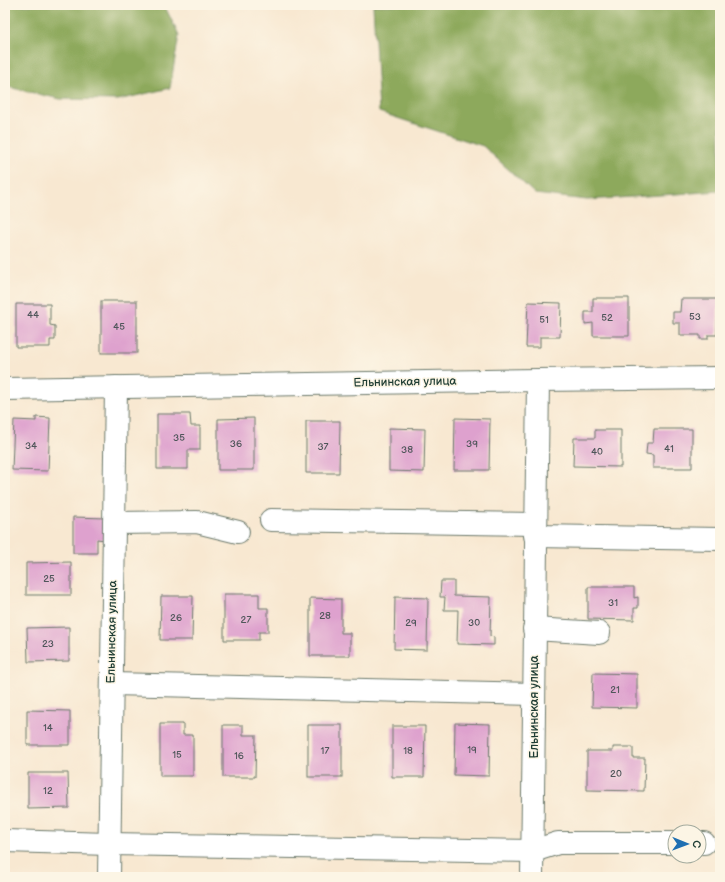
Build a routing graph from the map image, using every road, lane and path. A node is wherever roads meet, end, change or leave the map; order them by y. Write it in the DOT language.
graph roads {
  1 [pos="720,378"];
  2 [pos="538,380"];
  3 [pos="116,388"];
  4 [pos="5,389"];
  5 [pos="271,520"];
  6 [pos="114,523"];
  7 [pos="535,530"];
  8 [pos="238,532"];
  9 [pos="720,539"];
  10 [pos="534,629"];
  11 [pos="599,633"];
  12 [pos="112,684"];
  13 [pos="534,694"];
  14 [pos="5,841"];
  15 [pos="667,843"];
  16 [pos="109,844"];
  17 [pos="533,850"];
  18 [pos="109,877"];
  19 [pos="532,877"];
  1 -- 2 [label="street"];
  2 -- 3 [label="street, Ельнинская улица"];
  2 -- 7 [label="street, Ельнинская улица"];
  3 -- 4 [label="street, Ельнинская улица"];
  3 -- 6 [label="street, Ельнинская улица"];
  5 -- 7 [label="street"];
  6 -- 8 [label="street"];
  6 -- 12 [label="street, Ельнинская улица"];
  7 -- 9 [label="street"];
  7 -- 10 [label="street, Ельнинская улица"];
  10 -- 11 [label="street"];
  10 -- 13 [label="street, Ельнинская улица"];
  12 -- 13 [label="street"];
  12 -- 16 [label="street, Ельнинская улица"];
  13 -- 17 [label="street, Ельнинская улица"];
  14 -- 16 [label="street"];
  15 -- 17 [label="street"];
  16 -- 17 [label="street"];
  16 -- 18 [label="street, Ельнинская улица"];
  17 -- 19 [label="street, Ельнинская улица"];
}
